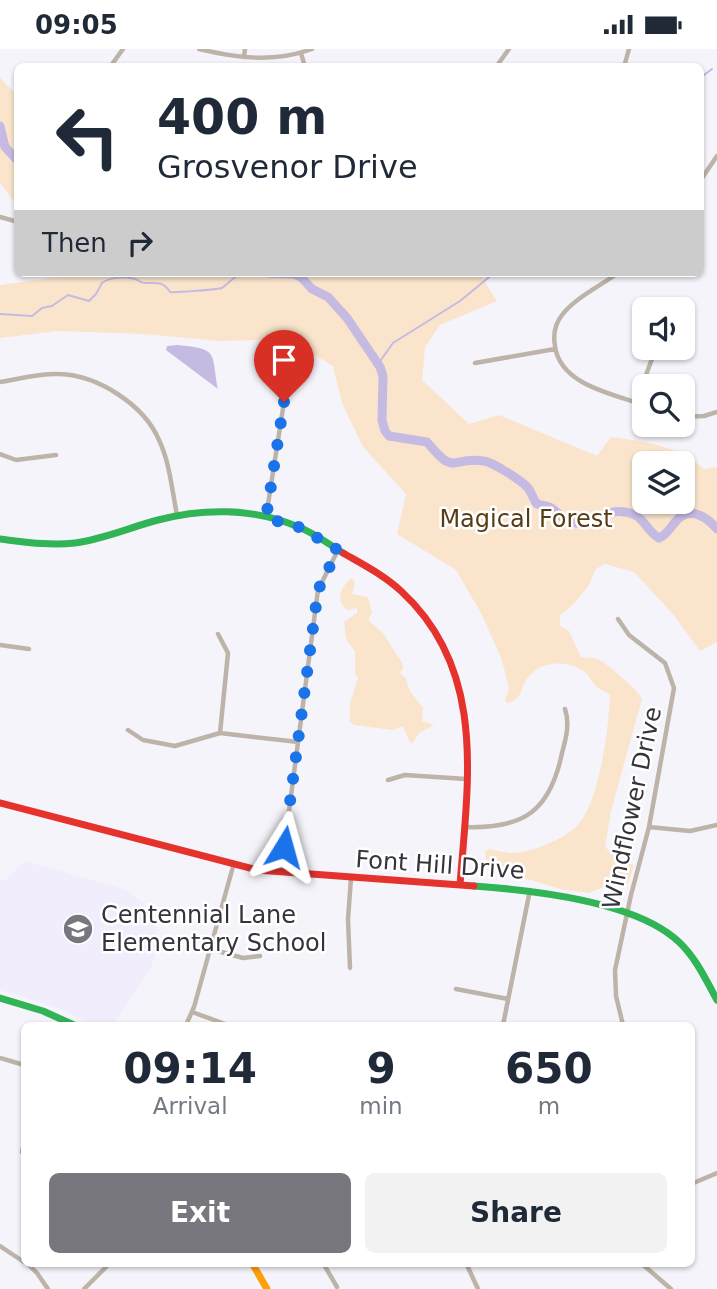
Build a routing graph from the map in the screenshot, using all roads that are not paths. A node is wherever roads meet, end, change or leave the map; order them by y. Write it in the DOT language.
graph roads {
  1 [pos="199,49"];
  2 [pos="245,49"];
  3 [pos="312,49"];
  4 [pos="301,53"];
  5 [pos="244,57"];
  6 [pos="304,63"];
  7 [pos="717,156"];
  8 [pos="704,175"];
  9 [pos="613,277"];
  10 [pos="555,349"];
  11 [pos="475,363"];
  12 [pos="0,382"];
  13 [pos="632,400"];
  14 [pos="284,402"];
  15 [pos="717,412"];
  16 [pos="695,417"];
  17 [pos="0,454"];
  18 [pos="56,455"];
  19 [pos="177,515"];
  20 [pos="266,518"];
  21 [pos="0,539"];
  22 [pos="338,550"];
  23 [pos="618,619"];
  24 [pos="218,634"];
  25 [pos="0,645"];
  26 [pos="29,649"];
  27 [pos="565,709"];
  28 [pos="128,730"];
  29 [pos="220,733"];
  30 [pos="298,742"];
  31 [pos="466,779"];
  32 [pos="388,780"];
  33 [pos="0,803"];
  34 [pos="717,825"];
  35 [pos="464,827"];
  36 [pos="649,827"];
  37 [pos="234,863"];
  38 [pos="281,873"];
  39 [pos="351,878"];
  40 [pos="460,885"];
  41 [pos="530,890"];
  42 [pos="627,912"];
  43 [pos="211,949"];
  44 [pos="260,956"];
  45 [pos="350,968"];
  46 [pos="714,986"];
  47 [pos="456,989"];
  48 [pos="0,998"];
  49 [pos="508,999"];
  50 [pos="717,1000"];
  51 [pos="192,1012"];
  52 [pos="67,1022"];
  53 [pos="187,1022"];
  54 [pos="220,1022"];
  55 [pos="504,1022"];
  56 [pos="622,1022"];
  57 [pos="0,1058"];
  58 [pos="21,1064"];
  59 [pos="717,1173"];
  60 [pos="695,1182"];
  61 [pos="0,1246"];
  62 [pos="21,1260"];
  63 [pos="30,1267"];
  64 [pos="106,1267"];
  65 [pos="254,1267"];
  66 [pos="325,1267"];
  67 [pos="468,1267"];
  68 [pos="646,1267"];
  69 [pos="337,1287"];
  70 [pos="48,1289"];
  71 [pos="84,1289"];
  72 [pos="267,1289"];
  73 [pos="478,1289"];
  74 [pos="671,1289"];
  1 -- 5 [label="street"];
  2 -- 5 [label="street"];
  3 -- 4 [label="street"];
  4 -- 5 [label="street"];
  4 -- 6 [label="street"];
  7 -- 8 [label="street"];
  9 -- 10 [label="street"];
  10 -- 11 [label="street"];
  10 -- 13 [label="street"];
  12 -- 19 [label="street"];
  14 -- 20 [label="street"];
  15 -- 16 [label="street"];
  17 -- 18 [label="street"];
  19 -- 20 [label="street"];
  19 -- 21 [label="street"];
  20 -- 22 [label="street"];
  22 -- 30 [label="street"];
  22 -- 31 [label="street"];
  23 -- 36 [label="street, Windflower Drive"];
  24 -- 29 [label="street"];
  25 -- 26 [label="street"];
  27 -- 35 [label="street"];
  28 -- 29 [label="street"];
  29 -- 30 [label="street"];
  30 -- 38 [label="street"];
  31 -- 32 [label="street"];
  31 -- 35 [label="street"];
  33 -- 37 [label="street, Font Hill Drive"];
  34 -- 36 [label="street"];
  35 -- 40 [label="street"];
  36 -- 42 [label="street, Windflower Drive"];
  37 -- 38 [label="street, Font Hill Drive"];
  37 -- 43 [label="street"];
  38 -- 39 [label="street, Font Hill Drive"];
  39 -- 40 [label="street, Font Hill Drive"];
  39 -- 45 [label="street"];
  40 -- 41 [label="street, Font Hill Drive"];
  41 -- 42 [label="street, Font Hill Drive"];
  41 -- 49 [label="street"];
  42 -- 46 [label="street, Font Hill Drive"];
  42 -- 56 [label="street, Windflower Drive"];
  43 -- 44 [label="street"];
  43 -- 51 [label="street"];
  46 -- 50 [label="street, Font Hill Drive"];
  47 -- 49 [label="street"];
  48 -- 52 [label="street"];
  49 -- 55 [label="street"];
  51 -- 53 [label="street"];
  51 -- 54 [label="street"];
  57 -- 58 [label="street"];
  59 -- 60 [label="street"];
  61 -- 62 [label="street"];
  63 -- 70 [label="street"];
  64 -- 71 [label="street"];
  65 -- 72 [label="street"];
  66 -- 69 [label="street"];
  67 -- 73 [label="street"];
  68 -- 74 [label="street"];
}
